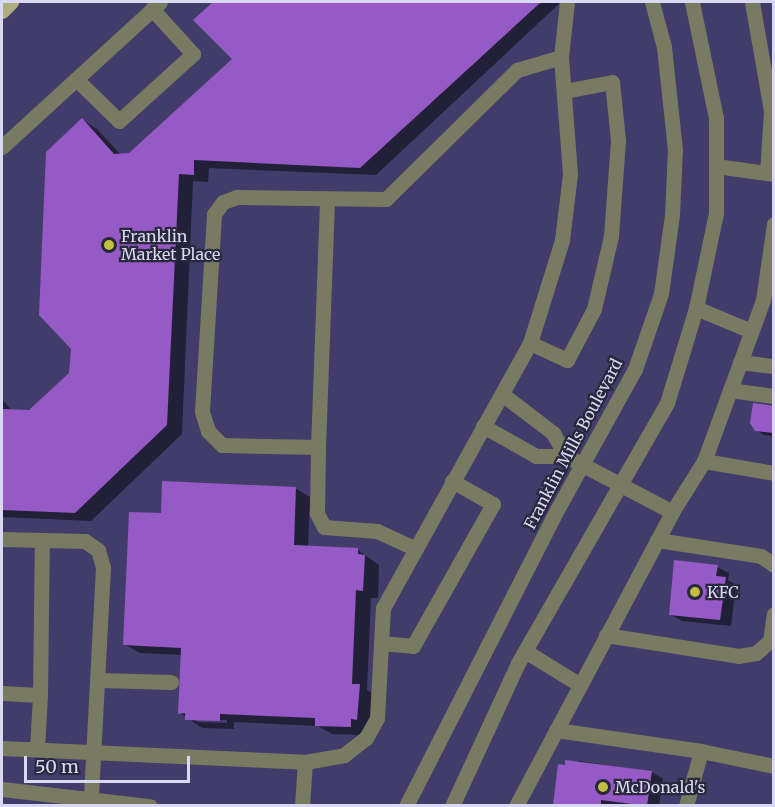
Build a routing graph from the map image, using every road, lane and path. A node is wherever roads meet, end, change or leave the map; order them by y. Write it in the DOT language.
graph roads {
  1 [pos="11,2"];
  2 [pos="567,2"];
  3 [pos="652,2"];
  4 [pos="692,2"];
  5 [pos="752,2"];
  6 [pos="156,5"];
  7 [pos="2,10"];
  8 [pos="561,57"];
  9 [pos="76,79"];
  10 [pos="564,91"];
  11 [pos="772,112"];
  12 [pos="2,147"];
  13 [pos="716,166"];
  14 [pos="770,174"];
  15 [pos="327,198"];
  16 [pos="774,224"];
  17 [pos="768,300"];
  18 [pos="696,308"];
  19 [pos="751,331"];
  20 [pos="530,343"];
  21 [pos="740,362"];
  22 [pos="774,366"];
  23 [pos="730,390"];
  24 [pos="502,394"];
  25 [pos="774,396"];
  26 [pos="483,426"];
  27 [pos="318,447"];
  28 [pos="566,456"];
  29 [pos="704,461"];
  30 [pos="582,465"];
  31 [pos="774,473"];
  32 [pos="452,482"];
  33 [pos="620,484"];
  34 [pos="672,512"];
  35 [pos="2,539"];
  36 [pos="42,540"];
  37 [pos="657,540"];
  38 [pos="414,548"];
  39 [pos="774,565"];
  40 [pos="774,614"];
  41 [pos="606,636"];
  42 [pos="381,643"];
  43 [pos="525,651"];
  44 [pos="99,680"];
  45 [pos="171,682"];
  46 [pos="580,685"];
  47 [pos="2,693"];
  48 [pos="40,695"];
  49 [pos="556,730"];
  50 [pos="2,748"];
  51 [pos="37,749"];
  52 [pos="701,751"];
  53 [pos="96,752"];
  54 [pos="305,762"];
  55 [pos="774,766"];
  56 [pos="2,789"];
  57 [pos="91,799"];
  58 [pos="150,806"];
  59 [pos="302,806"];
  60 [pos="406,806"];
  61 [pos="452,806"];
  62 [pos="516,806"];
  63 [pos="686,806"];
  1 -- 7 [label="main road"];
  2 -- 8 [label="street"];
  3 -- 30 [label="street, Franklin Mills Boulevard"];
  4 -- 13 [label="street"];
  5 -- 11 [label="street"];
  6 -- 9 [label="street"];
  6 -- 9 [label="street"];
  8 -- 10 [label="street"];
  8 -- 15 [label="street"];
  9 -- 12 [label="street"];
  10 -- 20 [label="street"];
  10 -- 20 [label="street"];
  11 -- 14 [label="street"];
  13 -- 14 [label="street"];
  13 -- 18 [label="street"];
  15 -- 27 [label="street"];
  15 -- 27 [label="street"];
  16 -- 17 [label="street"];
  17 -- 19 [label="street"];
  18 -- 19 [label="street"];
  18 -- 33 [label="street"];
  19 -- 21 [label="street"];
  20 -- 24 [label="street"];
  21 -- 22 [label="street"];
  21 -- 23 [label="street"];
  23 -- 25 [label="street"];
  23 -- 29 [label="street"];
  24 -- 26 [label="street"];
  24 -- 28 [label="street"];
  26 -- 28 [label="street"];
  26 -- 32 [label="street"];
  27 -- 38 [label="street"];
  28 -- 30 [label="street"];
  29 -- 31 [label="street"];
  29 -- 34 [label="street"];
  30 -- 33 [label="street"];
  30 -- 60 [label="street, Franklin Mills Boulevard"];
  32 -- 38 [label="street"];
  32 -- 42 [label="street"];
  33 -- 34 [label="street"];
  33 -- 43 [label="street"];
  34 -- 37 [label="street"];
  35 -- 36 [label="street"];
  36 -- 44 [label="street"];
  36 -- 48 [label="street"];
  37 -- 39 [label="street"];
  37 -- 41 [label="street"];
  38 -- 42 [label="street"];
  40 -- 41 [label="street"];
  41 -- 46 [label="street"];
  42 -- 54 [label="street"];
  43 -- 46 [label="street"];
  43 -- 61 [label="street"];
  44 -- 45 [label="street"];
  44 -- 53 [label="street"];
  46 -- 49 [label="street"];
  47 -- 48 [label="street"];
  48 -- 51 [label="street"];
  49 -- 52 [label="street"];
  49 -- 62 [label="street"];
  50 -- 51 [label="street"];
  51 -- 53 [label="street"];
  52 -- 55 [label="street"];
  52 -- 63 [label="street"];
  53 -- 54 [label="street"];
  53 -- 57 [label="street"];
  54 -- 59 [label="street"];
  56 -- 57 [label="street"];
  57 -- 58 [label="street"];
}
